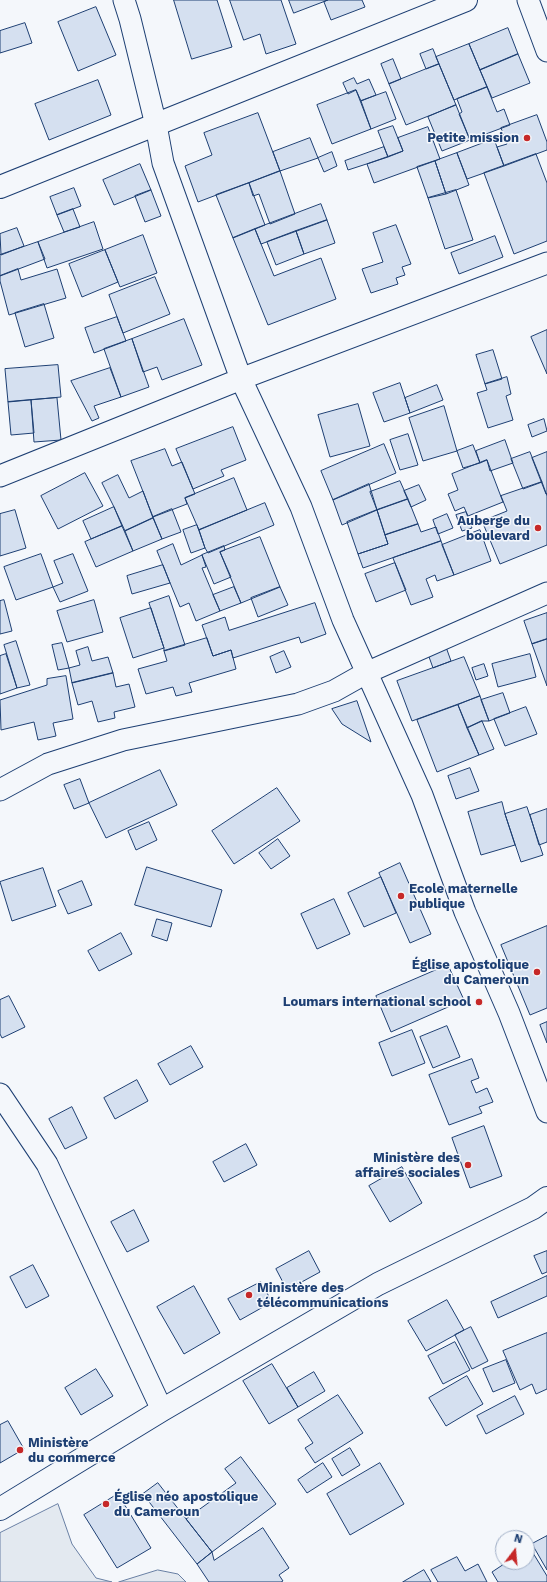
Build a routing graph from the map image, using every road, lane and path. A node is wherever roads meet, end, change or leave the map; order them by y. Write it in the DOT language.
graph roads {
  1 [pos="124,0"];
  2 [pos="466,0"];
  3 [pos="528,0"];
  4 [pos="547,51"];
  5 [pos="156,125"];
  6 [pos="0,188"];
  7 [pos="547,263"];
  8 [pos="241,379"];
  9 [pos="0,476"];
  10 [pos="547,593"];
  11 [pos="366,673"];
  12 [pos="0,790"];
  13 [pos="0,1094"];
  14 [pos="547,1112"];
  15 [pos="542,1204"];
  16 [pos="162,1410"];
  17 [pos="0,1509"];
  1 -- 5 [label="street"];
  2 -- 5 [label="main road"];
  3 -- 4 [label="street"];
  5 -- 6 [label="main road"];
  5 -- 8 [label="street"];
  7 -- 8 [label="street"];
  8 -- 9 [label="street"];
  8 -- 11 [label="street"];
  10 -- 11 [label="street"];
  11 -- 12 [label="street"];
  11 -- 14 [label="street"];
  13 -- 16 [label="street"];
  15 -- 16 [label="main road"];
  16 -- 17 [label="main road"];
}
